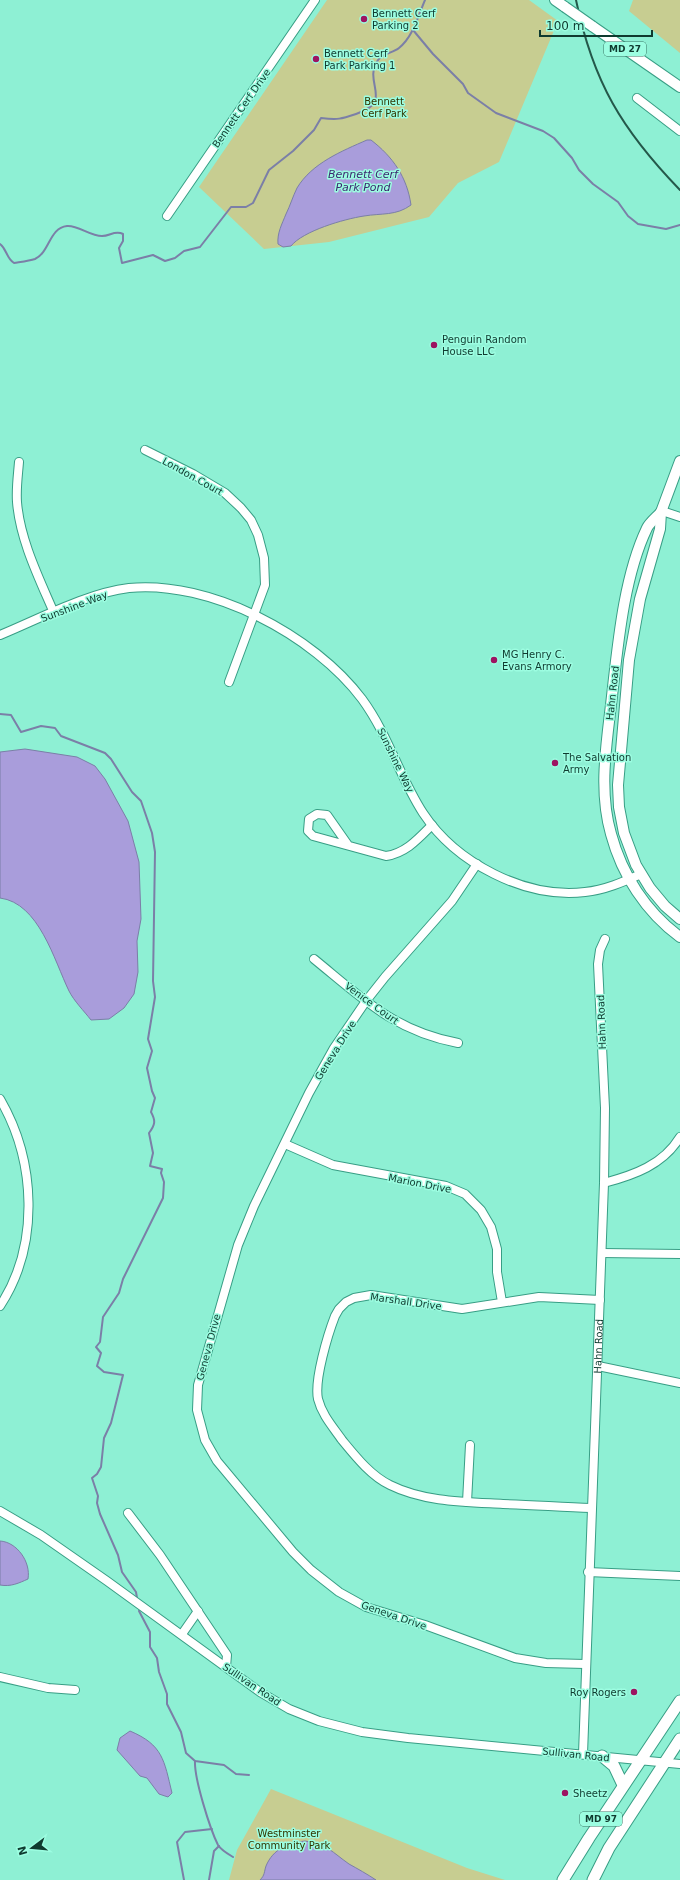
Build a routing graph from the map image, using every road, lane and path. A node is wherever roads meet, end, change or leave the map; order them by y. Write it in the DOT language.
graph roads {
  1 [pos="315,0"];
  2 [pos="555,0"];
  3 [pos="680,87"];
  4 [pos="637,98"];
  5 [pos="680,131"];
  6 [pos="166,216"];
  7 [pos="145,450"];
  8 [pos="680,461"];
  9 [pos="19,462"];
  10 [pos="662,511"];
  11 [pos="680,517"];
  12 [pos="54,613"];
  13 [pos="253,614"];
  14 [pos="0,635"];
  15 [pos="229,682"];
  16 [pos="432,825"];
  17 [pos="348,845"];
  18 [pos="477,864"];
  19 [pos="641,874"];
  20 [pos="629,880"];
  21 [pos="680,920"];
  22 [pos="680,937"];
  23 [pos="605,939"];
  24 [pos="314,959"];
  25 [pos="366,1001"];
  26 [pos="458,1043"];
  27 [pos="0,1099"];
  28 [pos="680,1137"];
  29 [pos="285,1144"];
  30 [pos="604,1183"];
  31 [pos="602,1253"];
  32 [pos="680,1254"];
  33 [pos="600,1300"];
  34 [pos="502,1302"];
  35 [pos="0,1304"];
  36 [pos="598,1366"];
  37 [pos="680,1383"];
  38 [pos="470,1445"];
  39 [pos="467,1502"];
  40 [pos="591,1508"];
  41 [pos="0,1511"];
  42 [pos="128,1512"];
  43 [pos="588,1572"];
  44 [pos="680,1576"];
  45 [pos="198,1611"];
  46 [pos="182,1634"];
  47 [pos="585,1664"];
  48 [pos="226,1667"];
  49 [pos="0,1677"];
  50 [pos="75,1690"];
  51 [pos="680,1701"];
  52 [pos="680,1739"];
  53 [pos="582,1754"];
  54 [pos="602,1756"];
  55 [pos="641,1760"];
  56 [pos="665,1762"];
  57 [pos="680,1764"];
  58 [pos="623,1785"];
  59 [pos="563,1880"];
  60 [pos="593,1880"];
  1 -- 6 [label="street, Bennett Cerf Drive"];
  2 -- 3 [label="main road, MD 27, bridge"];
  4 -- 5 [label="street"];
  7 -- 13 [label="street, London Court"];
  8 -- 10 [label="main road, Hahn Road"];
  9 -- 12 [label="street"];
  10 -- 11 [label="street"];
  10 -- 19 [label="main road, Hahn Road"];
  10 -- 20 [label="main road, Hahn Road"];
  12 -- 13 [label="street, Sunshine Way"];
  12 -- 14 [label="street, Sunshine Way"];
  13 -- 15 [label="street, London Court"];
  13 -- 16 [label="street, Sunshine Way"];
  16 -- 17 [label="street"];
  16 -- 18 [label="street, Sunshine Way"];
  17 -- 17 [label="street"];
  18 -- 20 [label="street, Sunshine Way"];
  18 -- 25 [label="street, Geneva Drive"];
  19 -- 20 [label="street, Sunshine Way"];
  19 -- 21 [label="main road, Hahn Road"];
  20 -- 22 [label="main road, Hahn Road"];
  23 -- 30 [label="street, Hahn Road"];
  24 -- 25 [label="street, Venice Court"];
  25 -- 26 [label="street, Venice Court"];
  25 -- 29 [label="street, Geneva Drive"];
  27 -- 35 [label="street"];
  28 -- 30 [label="street"];
  29 -- 34 [label="street, Marion Drive"];
  29 -- 47 [label="street, Geneva Drive"];
  30 -- 31 [label="street, Hahn Road"];
  31 -- 32 [label="street"];
  31 -- 33 [label="street, Hahn Road"];
  33 -- 34 [label="street, Marshall Drive"];
  33 -- 36 [label="street, Hahn Road"];
  34 -- 39 [label="street, Marshall Drive"];
  36 -- 37 [label="street"];
  36 -- 40 [label="street, Hahn Road"];
  38 -- 39 [label="street"];
  39 -- 40 [label="street, Marshall Drive"];
  40 -- 43 [label="street, Hahn Road"];
  41 -- 46 [label="street, Sullivan Road"];
  42 -- 45 [label="street"];
  43 -- 44 [label="street"];
  43 -- 47 [label="street, Hahn Road"];
  45 -- 46 [label="street"];
  45 -- 48 [label="street"];
  46 -- 48 [label="street, Sullivan Road"];
  47 -- 53 [label="street, Hahn Road"];
  48 -- 53 [label="street, Sullivan Road"];
  49 -- 50 [label="street"];
  51 -- 55 [label="highway, MD 97"];
  52 -- 56 [label="highway, MD 97"];
  53 -- 54 [label="street, Sullivan Road"];
  54 -- 55 [label="street, Sullivan Road"];
  54 -- 58 [label="highway"];
  55 -- 56 [label="street, Sullivan Road"];
  55 -- 58 [label="highway, MD 97"];
  56 -- 57 [label="street, Sullivan Road"];
  56 -- 60 [label="highway, MD 97"];
  58 -- 59 [label="highway, MD 97"];
}
